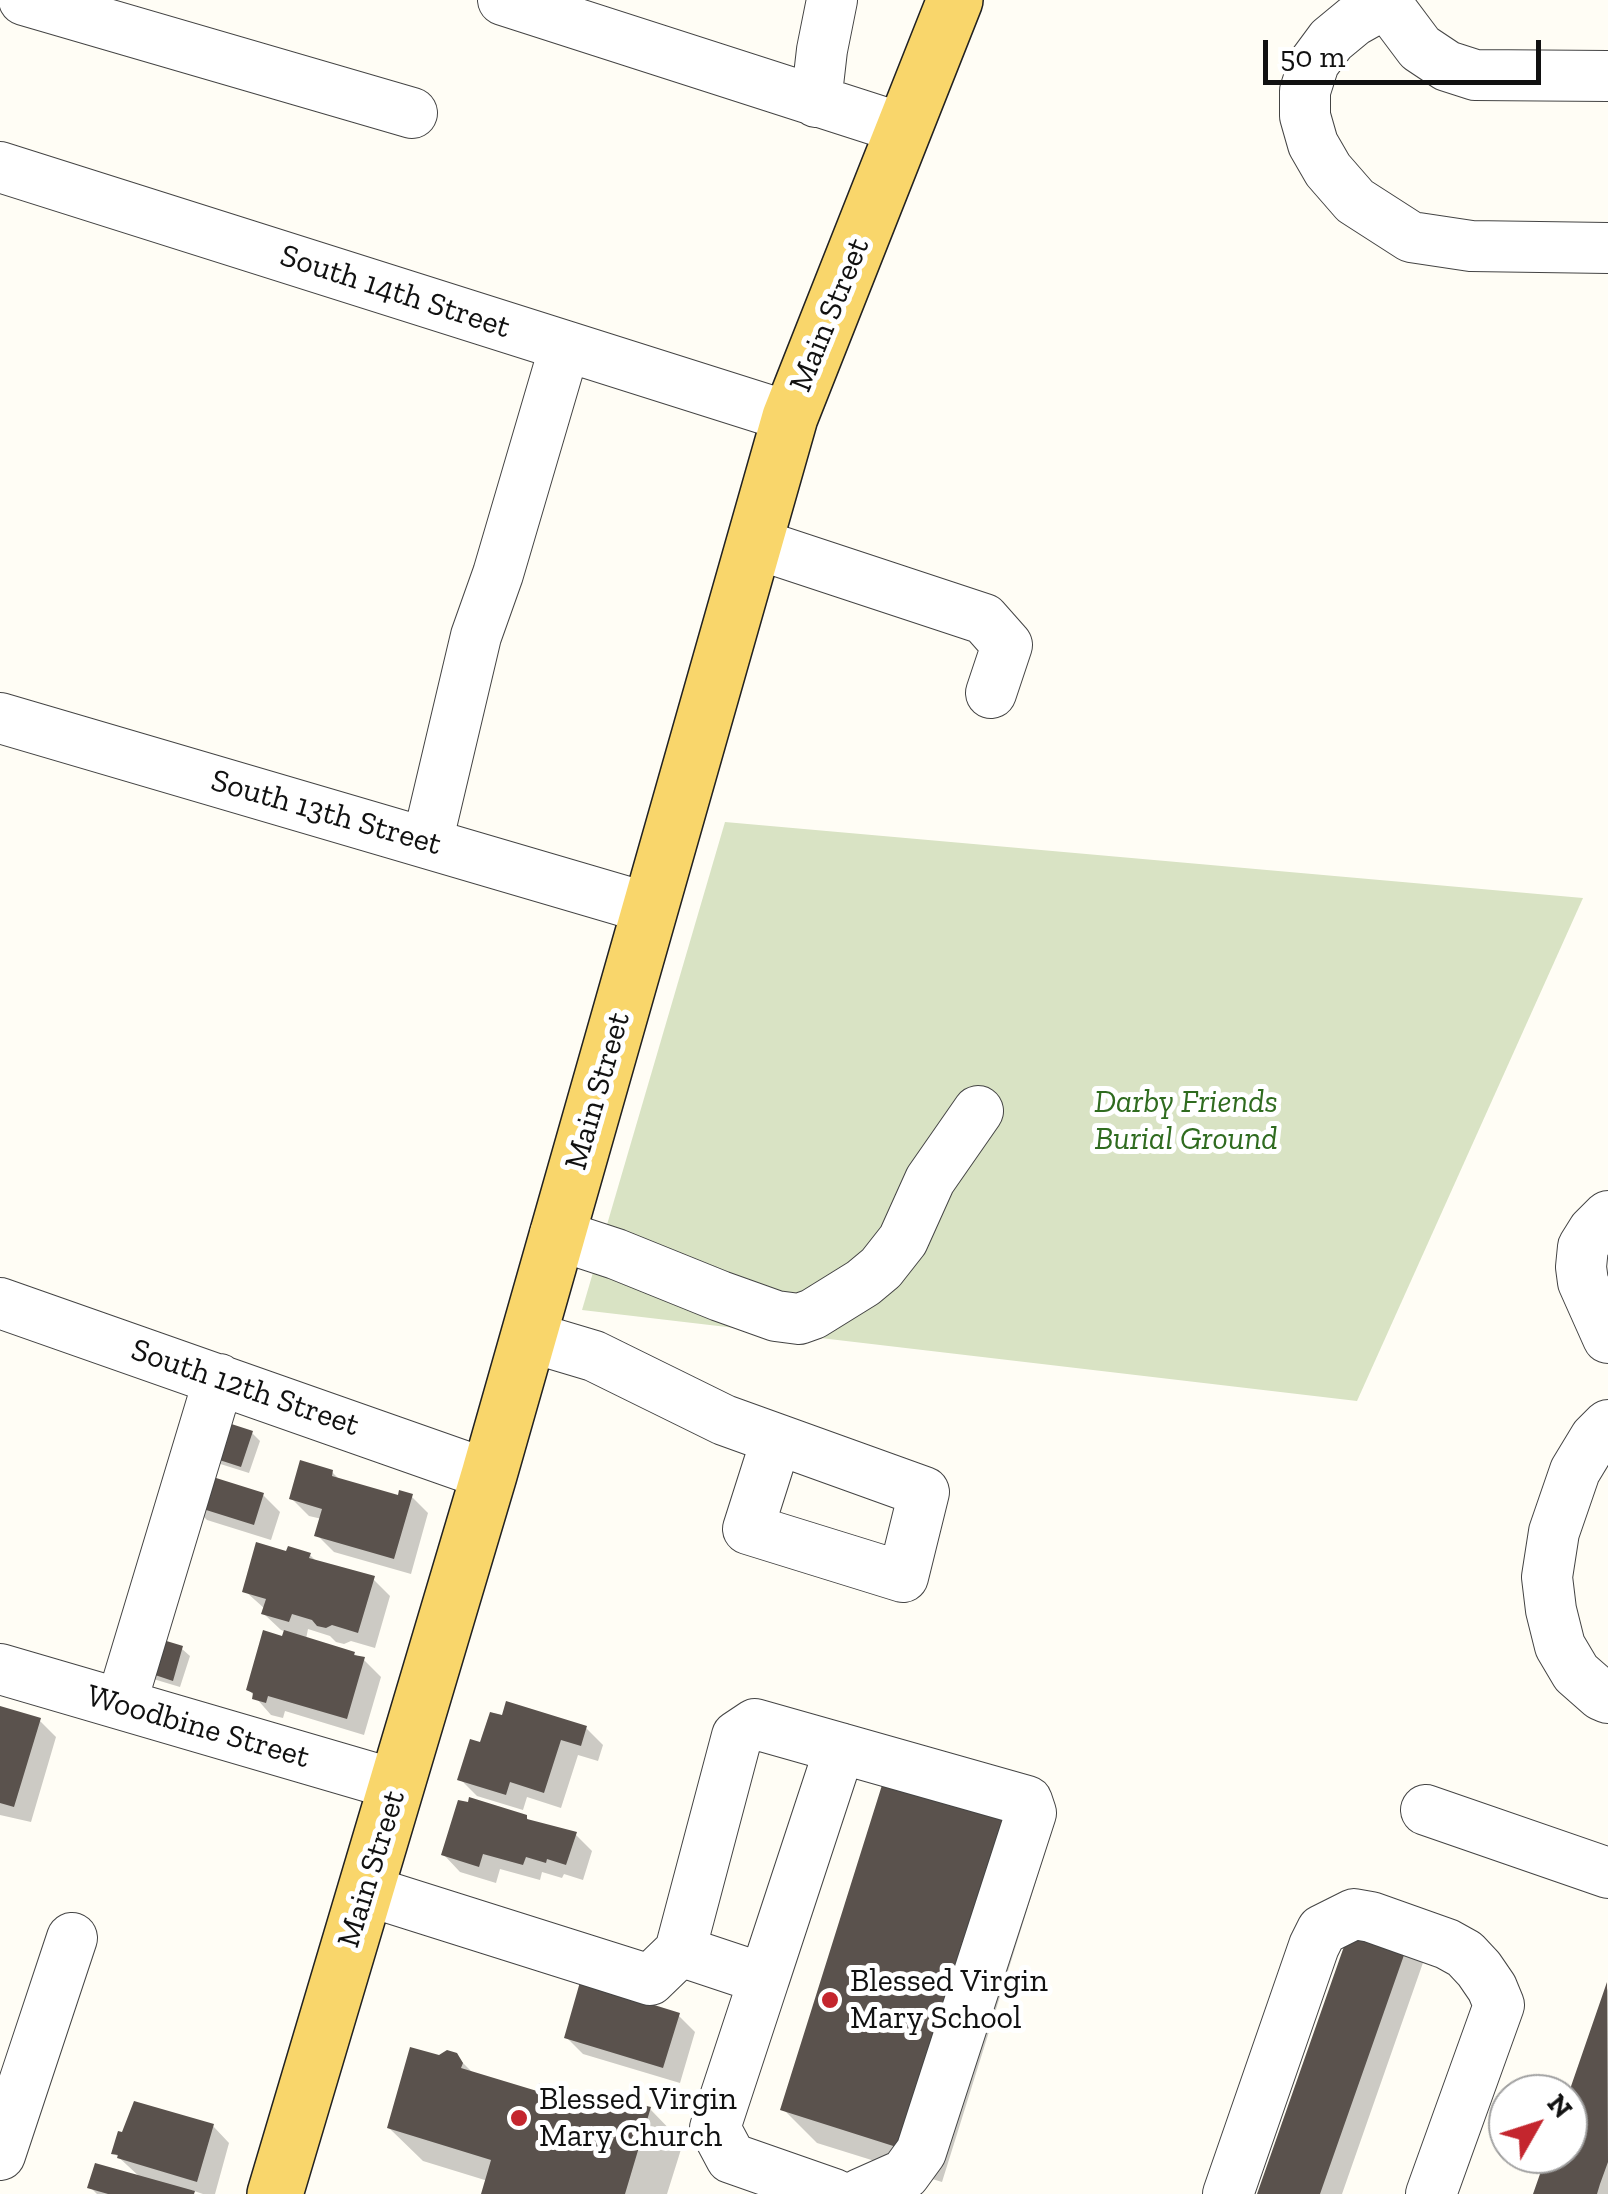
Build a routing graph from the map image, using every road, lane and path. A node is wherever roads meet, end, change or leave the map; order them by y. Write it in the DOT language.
graph roads {
  1 [pos="24,0"];
  2 [pos="503,0"];
  3 [pos="832,0"];
  4 [pos="955,0"];
  5 [pos="1385,2"];
  6 [pos="1608,76"];
  7 [pos="816,102"];
  8 [pos="412,112"];
  9 [pos="904,129"];
  10 [pos="0,168"];
  11 [pos="1608,248"];
  12 [pos="565,346"];
  13 [pos="790,418"];
  14 [pos="754,543"];
  15 [pos="992,693"];
  16 [pos="0,718"];
  17 [pos="427,843"];
  18 [pos="651,909"];
  19 [pos="978,1111"];
  20 [pos="1608,1216"];
  21 [pos="556,1234"];
  22 [pos="0,1302"];
  23 [pos="527,1336"];
  24 [pos="1608,1338"];
  25 [pos="219,1379"];
  26 [pos="1608,1426"];
  27 [pos="776,1440"];
  28 [pos="489,1475"];
  29 [pos="0,1669"];
  30 [pos="1604,1696"];
  31 [pos="121,1704"];
  32 [pos="840,1748"];
  33 [pos="396,1785"];
  34 [pos="1426,1810"];
  35 [pos="1608,1873"];
  36 [pos="366,1890"];
  37 [pos="72,1938"];
  38 [pos="680,1951"];
  39 [pos="764,1979"];
  40 [pos="0,2155"];
  41 [pos="275,2194"];
  42 [pos="834,2194"];
  43 [pos="860,2194"];
  44 [pos="1228,2194"];
  45 [pos="1431,2194"];
  1 -- 8 [label="street"];
  2 -- 7 [label="street"];
  3 -- 7 [label="street"];
  4 -- 9 [label="main road, Main Street"];
  5 -- 6 [label="street"];
  5 -- 11 [label="street"];
  7 -- 9 [label="street"];
  9 -- 13 [label="main road, Main Street"];
  10 -- 12 [label="street, South 14th Street"];
  12 -- 13 [label="street, South 14th Street"];
  12 -- 17 [label="street"];
  13 -- 14 [label="main road, Main Street"];
  14 -- 15 [label="street"];
  14 -- 18 [label="main road, Main Street"];
  16 -- 17 [label="street, South 13th Street"];
  17 -- 18 [label="street, South 13th Street"];
  18 -- 21 [label="main road, Main Street"];
  19 -- 21 [label="street"];
  20 -- 24 [label="street"];
  21 -- 23 [label="main road, Main Street"];
  22 -- 25 [label="street, South 12th Street"];
  23 -- 27 [label="street"];
  23 -- 28 [label="main road, Main Street"];
  25 -- 28 [label="street, South 12th Street"];
  25 -- 31 [label="street"];
  26 -- 30 [label="street"];
  28 -- 33 [label="main road, Main Street"];
  29 -- 31 [label="street, Woodbine Street"];
  31 -- 33 [label="street, Woodbine Street"];
  32 -- 38 [label="street"];
  32 -- 39 [label="street"];
  32 -- 43 [label="street"];
  33 -- 36 [label="main road, Main Street"];
  34 -- 35 [label="street"];
  36 -- 38 [label="street"];
  36 -- 41 [label="main road, Main Street"];
  37 -- 40 [label="street"];
  38 -- 39 [label="street"];
  39 -- 42 [label="street"];
  44 -- 45 [label="street"];
}
